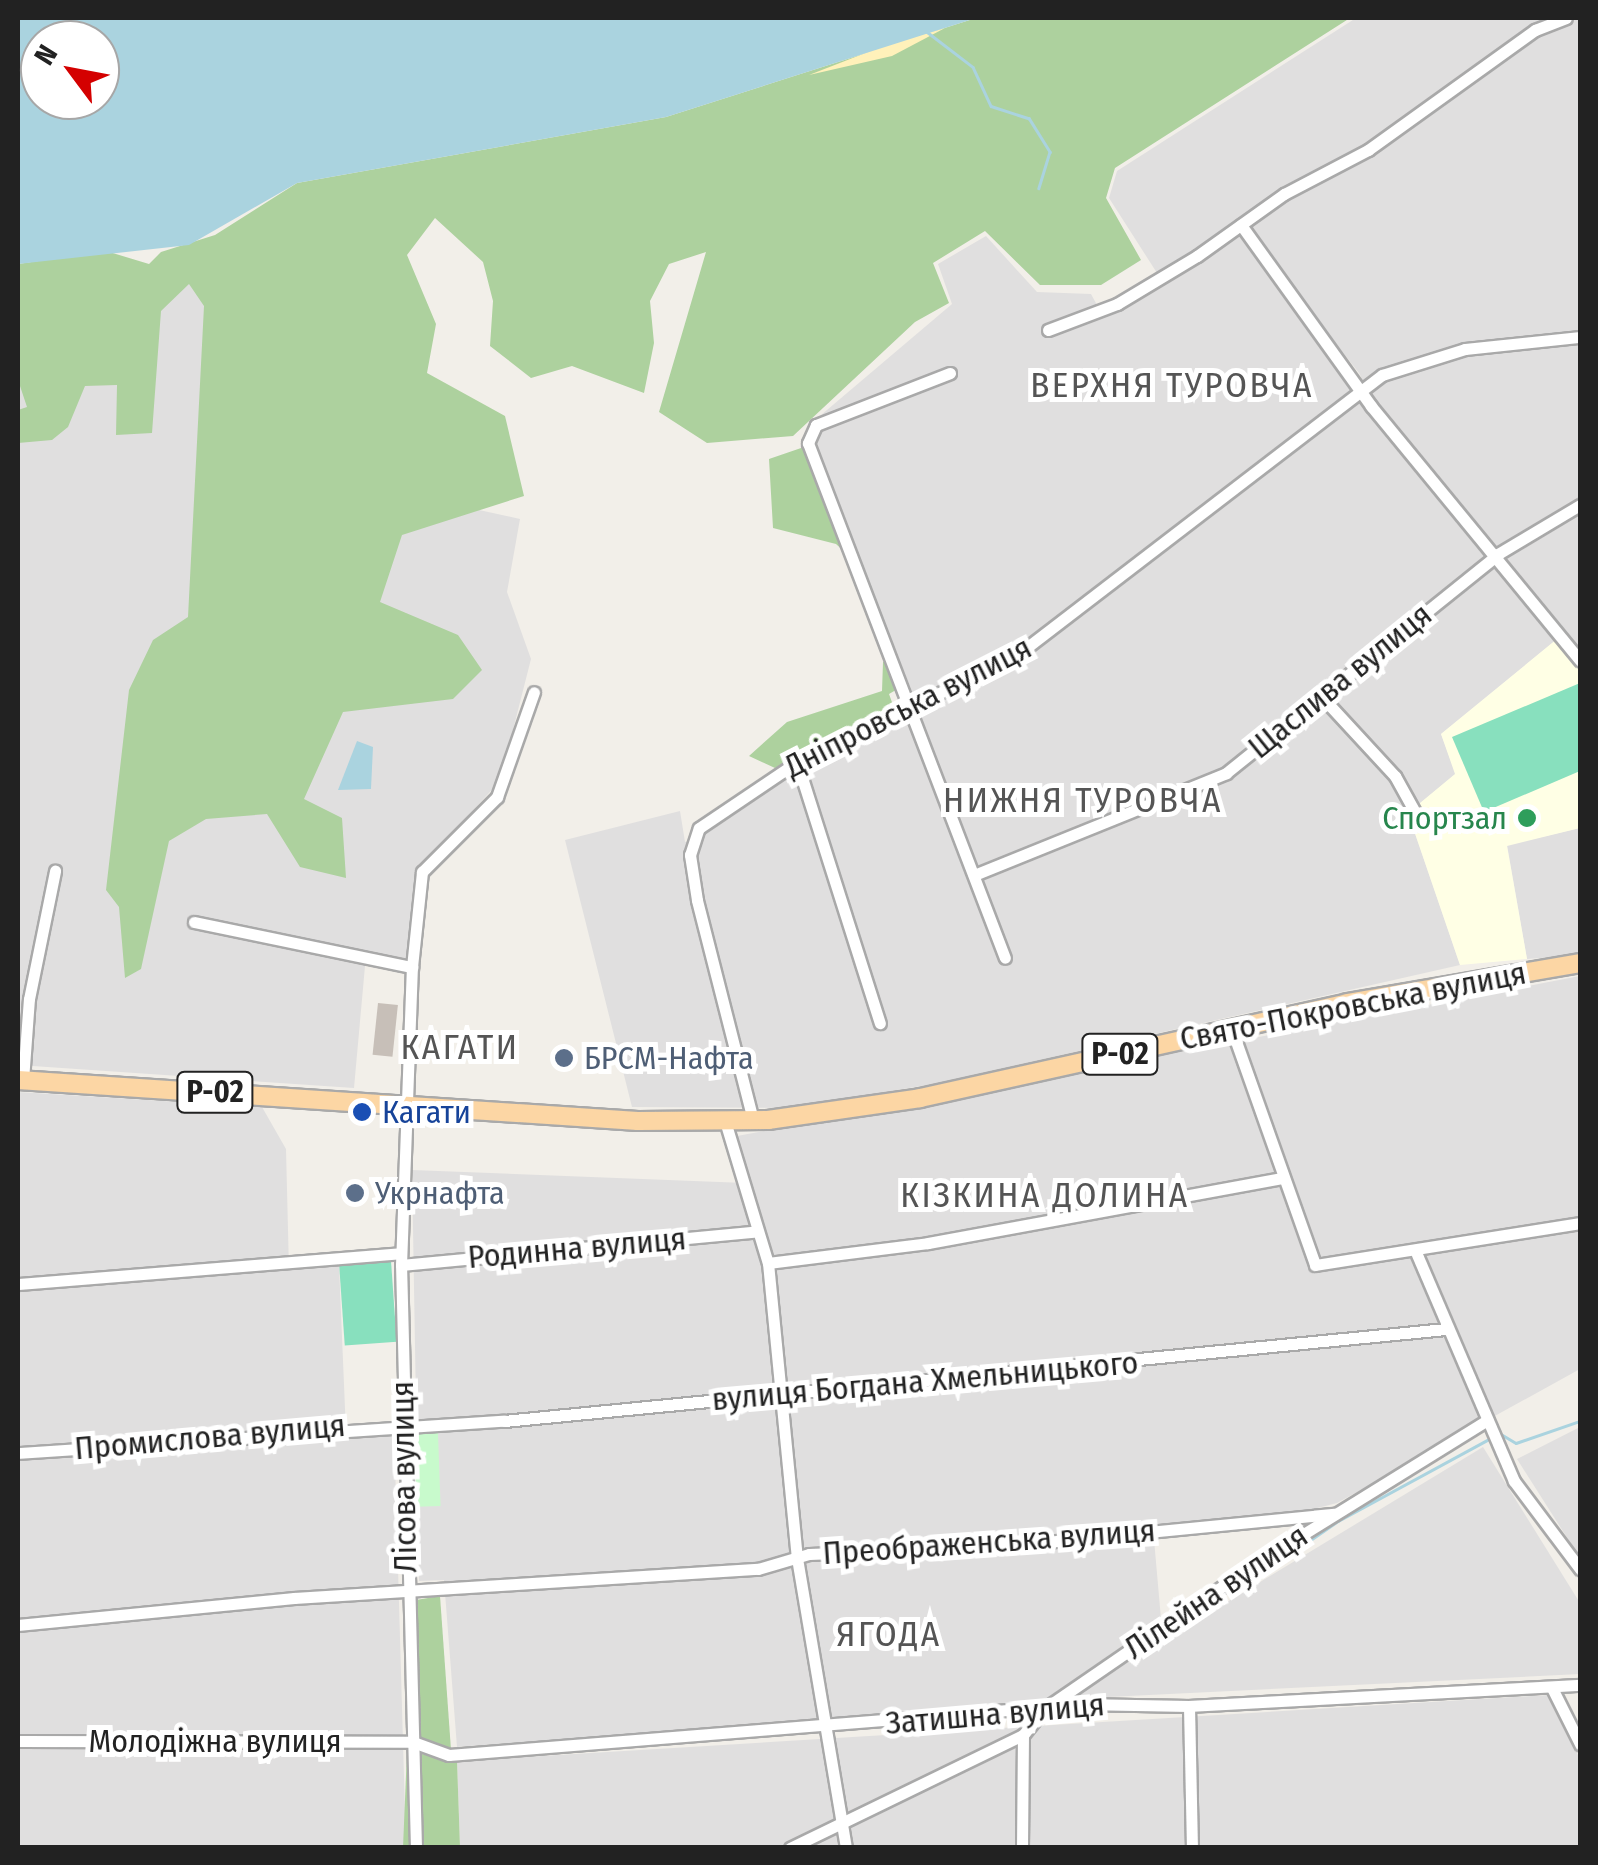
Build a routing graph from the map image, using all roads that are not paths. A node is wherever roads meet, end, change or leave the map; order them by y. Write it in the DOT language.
graph roads {
  1 [pos="1566,18"];
  2 [pos="1240,225"];
  3 [pos="1048,330"];
  4 [pos="1580,337"];
  5 [pos="950,373"];
  6 [pos="1360,388"];
  7 [pos="1580,505"];
  8 [pos="1498,554"];
  9 [pos="1580,660"];
  10 [pos="534,692"];
  11 [pos="1322,697"];
  12 [pos="913,705"];
  13 [pos="797,762"];
  14 [pos="1422,826"];
  15 [pos="55,871"];
  16 [pos="974,875"];
  17 [pos="194,922"];
  18 [pos="1005,958"];
  19 [pos="1580,963"];
  20 [pos="412,967"];
  21 [pos="880,1023"];
  22 [pos="1232,1030"];
  23 [pos="20,1080"];
  24 [pos="410,1107"];
  25 [pos="753,1120"];
  26 [pos="725,1122"];
  27 [pos="1282,1178"];
  28 [pos="1580,1223"];
  29 [pos="753,1232"];
  30 [pos="1415,1250"];
  31 [pos="401,1258"];
  32 [pos="768,1262"];
  33 [pos="18,1284"];
  34 [pos="1446,1329"];
  35 [pos="779,1390"];
  36 [pos="1486,1421"];
  37 [pos="403,1422"];
  38 [pos="18,1453"];
  39 [pos="1334,1514"];
  40 [pos="797,1558"];
  41 [pos="1579,1561"];
  42 [pos="406,1592"];
  43 [pos="18,1625"];
  44 [pos="1580,1684"];
  45 [pos="1552,1688"];
  46 [pos="1189,1706"];
  47 [pos="1044,1709"];
  48 [pos="831,1728"];
  49 [pos="1022,1735"];
  50 [pos="18,1741"];
  51 [pos="413,1742"];
  52 [pos="1580,1744"];
  53 [pos="841,1819"];
  54 [pos="416,1848"];
  55 [pos="790,1848"];
  56 [pos="846,1848"];
  57 [pos="1022,1848"];
  58 [pos="1192,1848"];
  1 -- 2 [label="street"];
  2 -- 3 [label="street"];
  2 -- 6 [label="street"];
  4 -- 6 [label="street, Дніпровська вулиця"];
  5 -- 12 [label="street"];
  6 -- 8 [label="street"];
  6 -- 12 [label="street, Дніпровська вулиця"];
  7 -- 8 [label="street, Щаслива вулиця"];
  8 -- 9 [label="street"];
  8 -- 11 [label="street, Щаслива вулиця"];
  10 -- 20 [label="street, Лісова вулиця"];
  11 -- 14 [label="street"];
  11 -- 16 [label="street, Щаслива вулиця"];
  12 -- 13 [label="street, Дніпровська вулиця"];
  12 -- 16 [label="street"];
  13 -- 21 [label="street"];
  13 -- 25 [label="street, Дніпровська вулиця"];
  15 -- 23 [label="street"];
  16 -- 18 [label="street"];
  17 -- 20 [label="street"];
  19 -- 22 [label="main road, Свято-Покровська вулиця / Р-02"];
  20 -- 24 [label="street, Лісова вулиця"];
  22 -- 25 [label="main road, Свято-Покровська вулиця / Р-02"];
  22 -- 27 [label="street"];
  23 -- 24 [label="main road, Р-02"];
  24 -- 26 [label="main road, Свято-Покровська вулиця / Р-02"];
  24 -- 31 [label="street, Лісова вулиця"];
  25 -- 26 [label="main road, Свято-Покровська вулиця / Р-02"];
  26 -- 29 [label="street"];
  27 -- 30 [label="street"];
  27 -- 32 [label="street"];
  28 -- 30 [label="street"];
  29 -- 31 [label="street, Родинна вулиця"];
  29 -- 32 [label="street"];
  30 -- 34 [label="street"];
  31 -- 33 [label="street, Родинна вулиця"];
  31 -- 37 [label="street, Лісова вулиця"];
  32 -- 35 [label="street"];
  34 -- 35 [label="street, вулиця Богдана Хмельницького"];
  34 -- 36 [label="street"];
  35 -- 37 [label="street, вулиця Богдана Хмельницького"];
  35 -- 40 [label="street"];
  36 -- 39 [label="street, Лілейна вулиця"];
  36 -- 41 [label="street"];
  37 -- 38 [label="street, Промислова вулиця"];
  37 -- 42 [label="street, Лісова вулиця"];
  39 -- 40 [label="street, Преображенська вулиця"];
  39 -- 47 [label="street, Лілейна вулиця"];
  40 -- 42 [label="street, Преображенська вулиця"];
  40 -- 48 [label="street"];
  42 -- 43 [label="street, Преображенська вулиця"];
  42 -- 51 [label="street, Лісова вулиця"];
  44 -- 45 [label="street, Затишна вулиця"];
  45 -- 46 [label="street, Затишна вулиця"];
  45 -- 52 [label="street"];
  46 -- 47 [label="street, Затишна вулиця"];
  46 -- 58 [label="street"];
  47 -- 48 [label="street, Затишна вулиця"];
  47 -- 49 [label="street, Лілейна вулиця"];
  48 -- 51 [label="street, Затишна вулиця"];
  48 -- 53 [label="street"];
  49 -- 53 [label="street, Лілейна вулиця"];
  49 -- 57 [label="street"];
  50 -- 51 [label="street, Молодіжна вулиця"];
  51 -- 54 [label="street, Лісова вулиця"];
  53 -- 55 [label="street, Лілейна вулиця"];
  53 -- 56 [label="street"];
}
